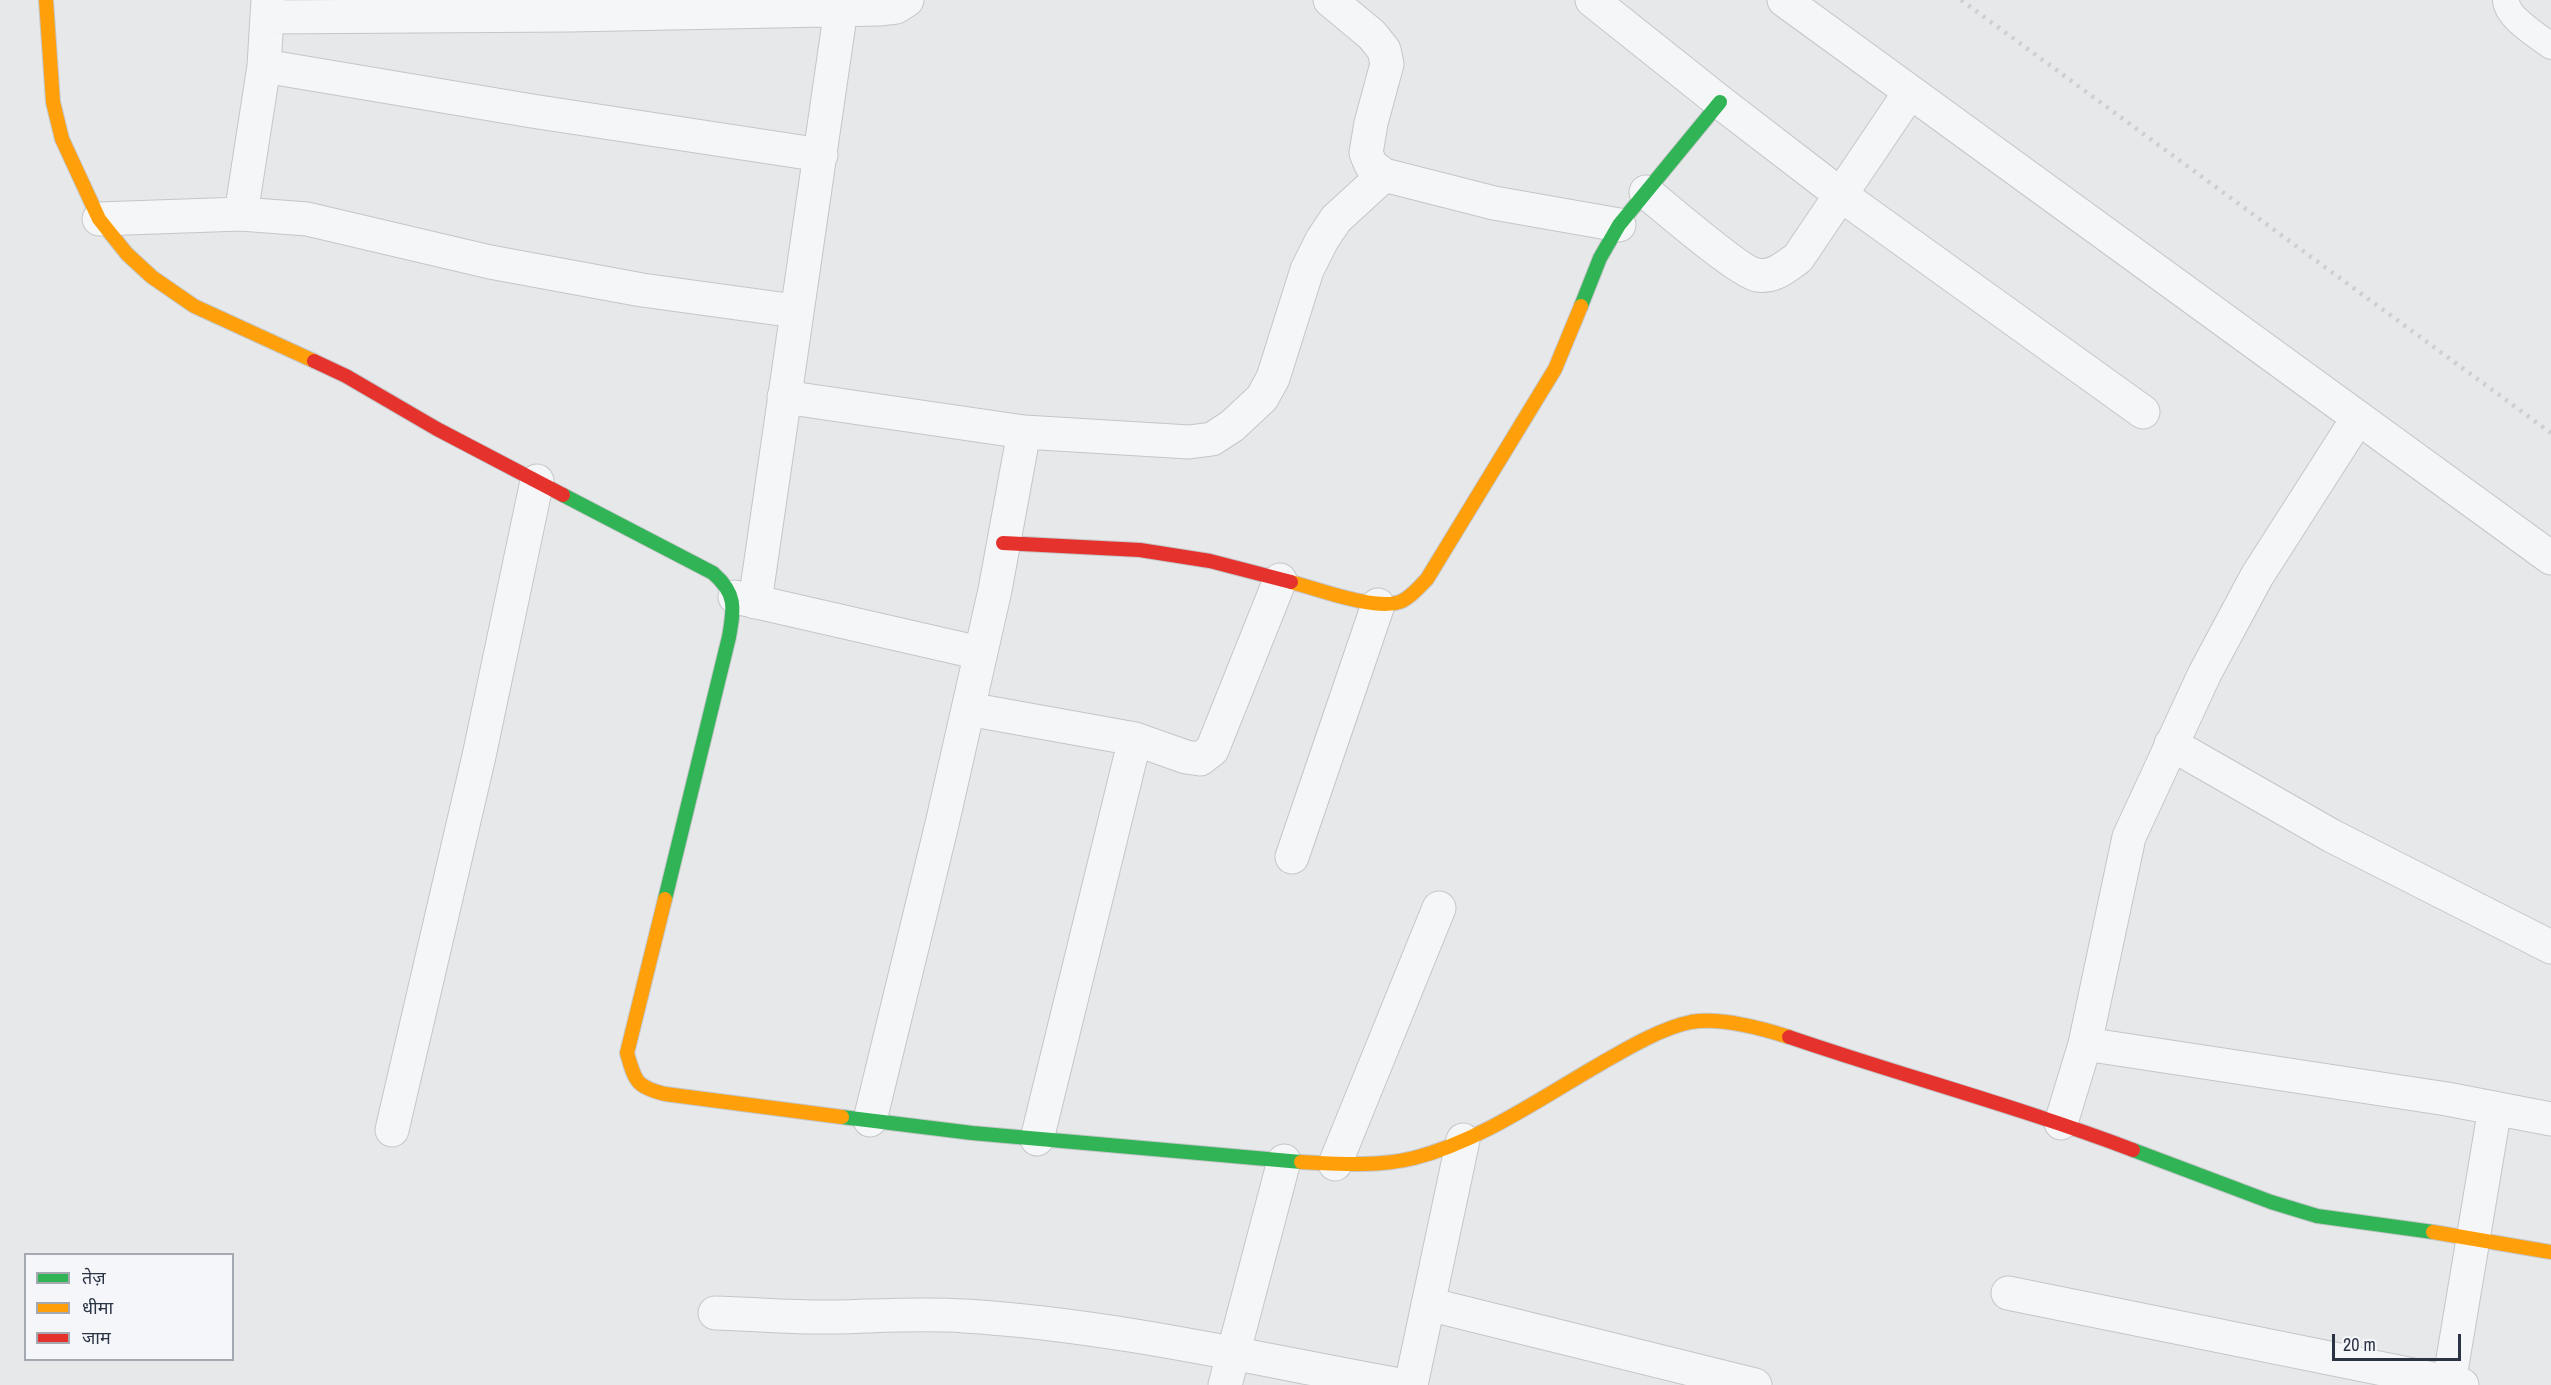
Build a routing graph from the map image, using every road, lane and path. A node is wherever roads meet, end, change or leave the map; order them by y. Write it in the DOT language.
graph roads {
  1 [pos="46,0"];
  2 [pos="907,0"];
  3 [pos="1330,0"];
  4 [pos="1592,0"];
  5 [pos="1784,0"];
  6 [pos="2506,0"];
  7 [pos="267,8"];
  8 [pos="841,9"];
  9 [pos="2551,46"];
  10 [pos="264,66"];
  11 [pos="1910,92"];
  12 [pos="1720,102"];
  13 [pos="821,154"];
  14 [pos="1384,175"];
  15 [pos="1646,192"];
  16 [pos="1841,195"];
  17 [pos="241,214"];
  18 [pos="99,219"];
  19 [pos="1619,225"];
  20 [pos="795,311"];
  21 [pos="784,397"];
  22 [pos="2143,412"];
  23 [pos="2358,418"];
  24 [pos="1024,432"];
  25 [pos="537,481"];
  26 [pos="1003,543"];
  27 [pos="2551,558"];
  28 [pos="1280,580"];
  29 [pos="744,599"];
  30 [pos="1378,605"];
  31 [pos="980,653"];
  32 [pos="968,709"];
  33 [pos="1135,739"];
  34 [pos="2171,744"];
  35 [pos="1292,857"];
  36 [pos="1438,908"];
  37 [pos="2551,947"];
  38 [pos="2085,1044"];
  39 [pos="2495,1108"];
  40 [pos="2551,1119"];
  41 [pos="870,1120"];
  42 [pos="2061,1123"];
  43 [pos="392,1130"];
  44 [pos="1037,1139"];
  45 [pos="1463,1140"];
  46 [pos="1284,1161"];
  47 [pos="1335,1164"];
  48 [pos="2475,1238"];
  49 [pos="2551,1251"];
  50 [pos="2008,1293"];
  51 [pos="1428,1304"];
  52 [pos="715,1313"];
  53 [pos="1229,1370"];
  54 [pos="2335,1372"];
  55 [pos="2455,1384"];
  56 [pos="1400,1385"];
  57 [pos="1411,1385"];
  58 [pos="1755,1385"];
  1 -- 18 [label="street"];
  2 -- 8 [label="street"];
  3 -- 14 [label="street"];
  4 -- 12 [label="street"];
  5 -- 11 [label="street"];
  6 -- 9 [label="lane"];
  7 -- 8 [label="street"];
  7 -- 10 [label="street"];
  8 -- 13 [label="street"];
  10 -- 13 [label="street"];
  10 -- 17 [label="street"];
  11 -- 16 [label="street"];
  11 -- 23 [label="street"];
  12 -- 15 [label="street"];
  12 -- 16 [label="street"];
  13 -- 20 [label="street"];
  14 -- 19 [label="street"];
  14 -- 24 [label="street"];
  15 -- 16 [label="street"];
  15 -- 19 [label="street"];
  16 -- 22 [label="street"];
  17 -- 18 [label="street"];
  17 -- 20 [label="street"];
  18 -- 25 [label="street"];
  19 -- 30 [label="street"];
  20 -- 21 [label="street"];
  21 -- 24 [label="street"];
  21 -- 29 [label="street"];
  23 -- 27 [label="street"];
  23 -- 34 [label="street"];
  24 -- 26 [label="street"];
  25 -- 29 [label="street"];
  25 -- 43 [label="street"];
  26 -- 28 [label="street"];
  26 -- 31 [label="street"];
  28 -- 30 [label="street"];
  28 -- 33 [label="street"];
  29 -- 31 [label="street"];
  29 -- 41 [label="street"];
  30 -- 35 [label="street"];
  31 -- 32 [label="street"];
  32 -- 33 [label="street"];
  32 -- 41 [label="street"];
  33 -- 44 [label="street"];
  34 -- 37 [label="street"];
  34 -- 38 [label="street"];
  36 -- 47 [label="street"];
  38 -- 39 [label="street"];
  38 -- 42 [label="street"];
  39 -- 40 [label="street"];
  39 -- 48 [label="street"];
  41 -- 44 [label="street"];
  42 -- 45 [label="street"];
  42 -- 48 [label="street"];
  44 -- 46 [label="street"];
  45 -- 47 [label="street"];
  45 -- 51 [label="street"];
  46 -- 47 [label="street"];
  46 -- 53 [label="street"];
  48 -- 49 [label="street"];
  48 -- 55 [label="street"];
  50 -- 54 [label="street"];
  51 -- 57 [label="street"];
  51 -- 58 [label="street"];
  52 -- 53 [label="street"];
  53 -- 56 [label="street"];
  54 -- 55 [label="street"];
}
